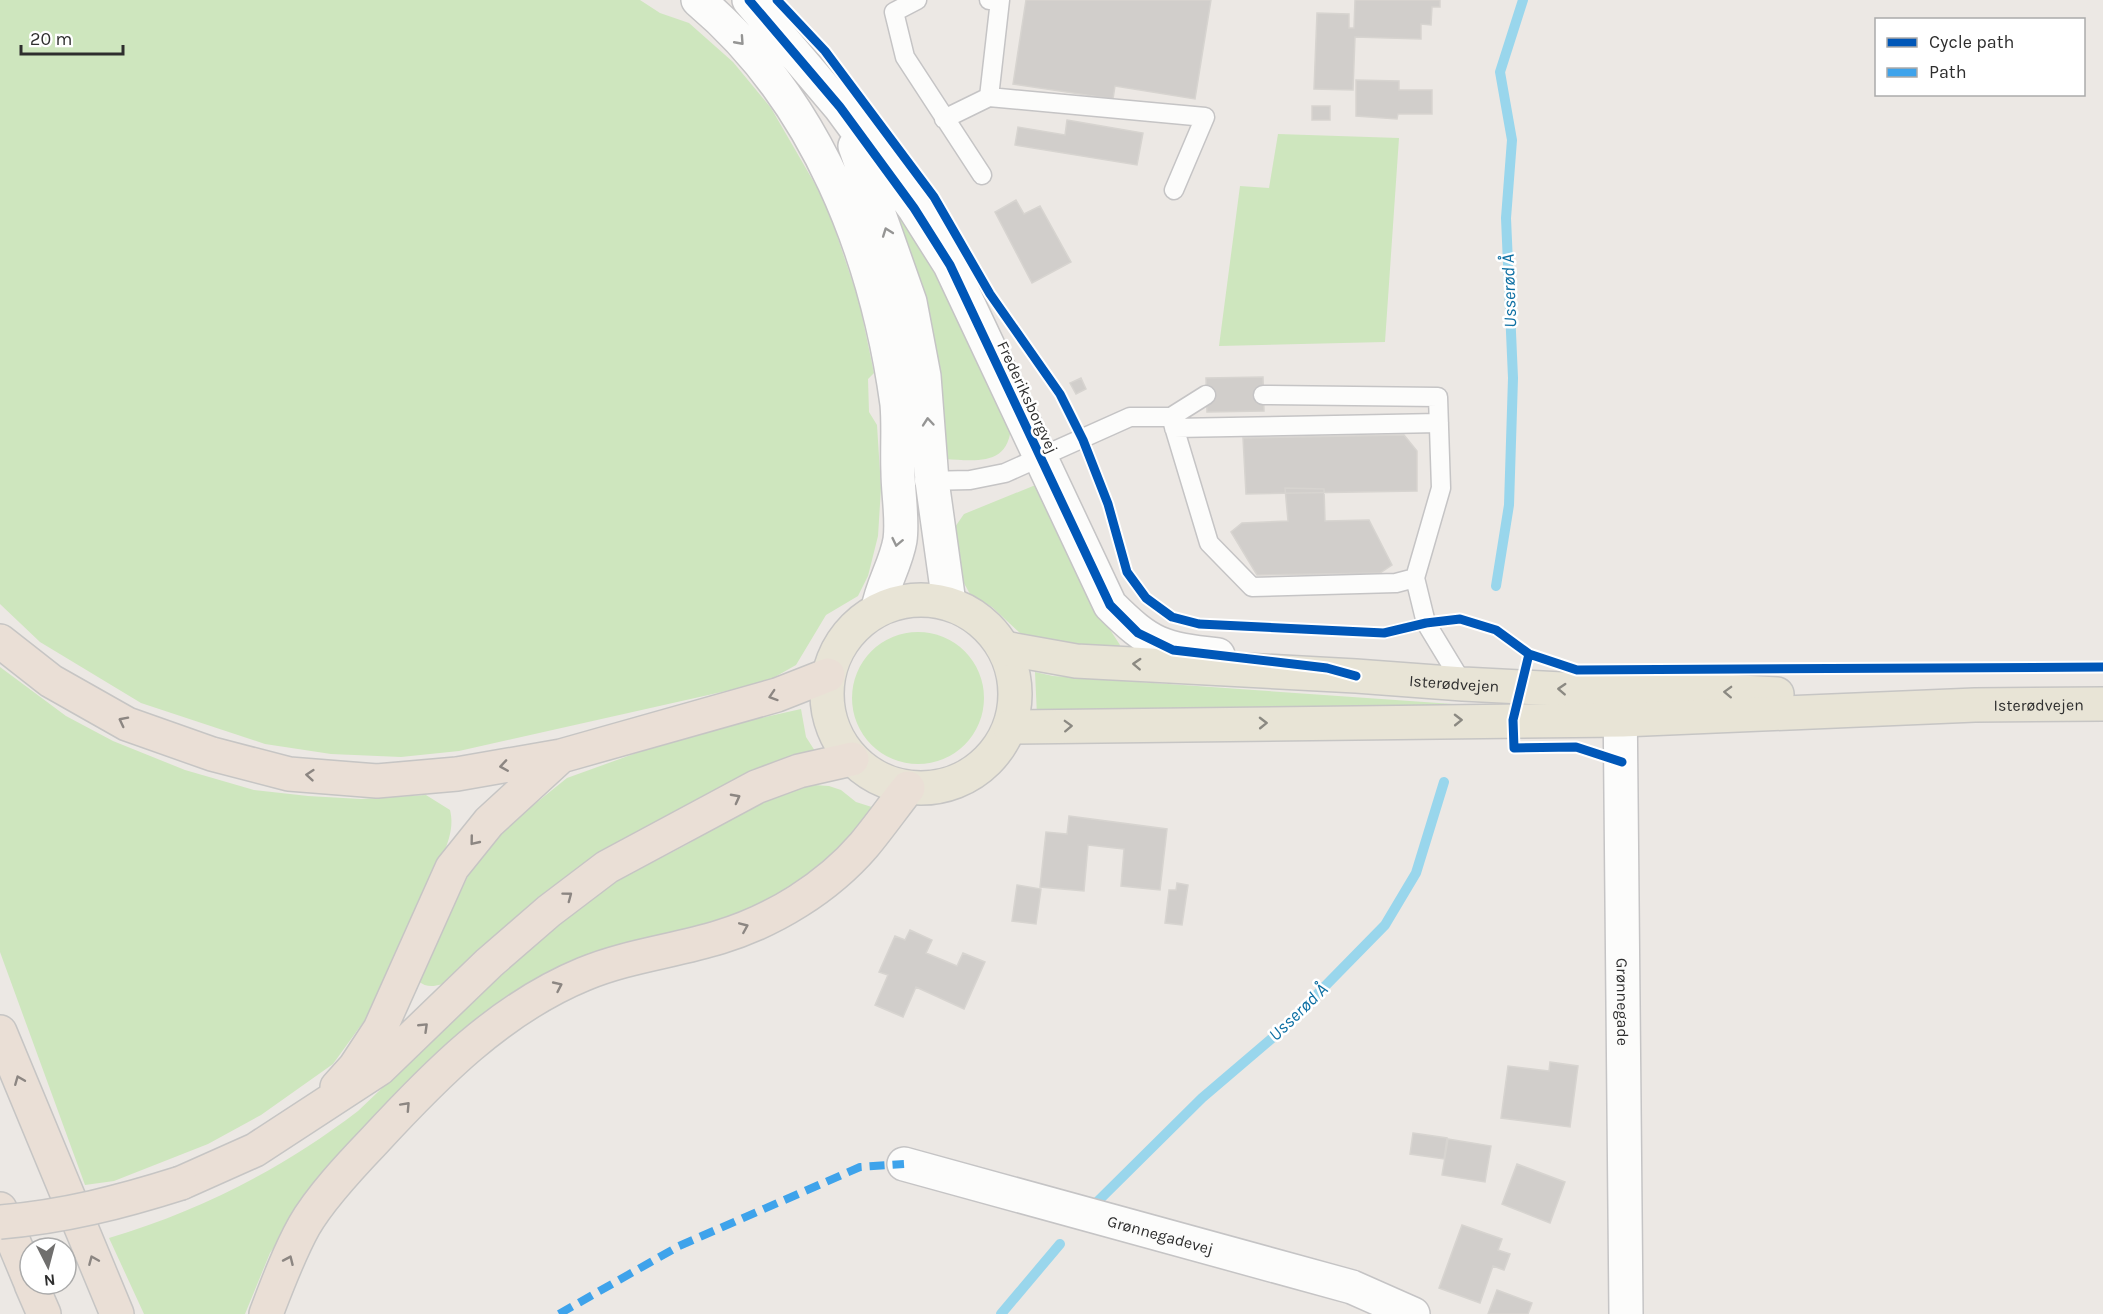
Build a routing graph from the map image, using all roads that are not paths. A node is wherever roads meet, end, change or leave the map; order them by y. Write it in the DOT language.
graph roads {
  1 [pos="698,0"];
  2 [pos="749,0"];
  3 [pos="917,0"];
  4 [pos="989,0"];
  5 [pos="989,97"];
  6 [pos="840,107"];
  7 [pos="944,119"];
  8 [pos="982,175"];
  9 [pos="1174,190"];
  10 [pos="1206,395"];
  11 [pos="1263,395"];
  12 [pos="1172,423"];
  13 [pos="1439,423"];
  14 [pos="1040,458"];
  15 [pos="932,480"];
  16 [pos="898,484"];
  17 [pos="1415,578"];
  18 [pos="949,603"];
  19 [pos="878,609"];
  20 [pos="0,641"];
  21 [pos="1004,648"];
  22 [pos="828,675"];
  23 [pos="1356,676"];
  24 [pos="1463,684"];
  25 [pos="2103,704"];
  26 [pos="1621,706"];
  27 [pos="1010,728"];
  28 [pos="561,756"];
  29 [pos="852,759"];
  30 [pos="908,788"];
  31 [pos="0,1032"];
  32 [pos="312,1115"];
  33 [pos="904,1164"];
  34 [pos="0,1209"];
  35 [pos="0,1222"];
  36 [pos="18,1252"];
  37 [pos="36,1296"];
  38 [pos="44,1314"];
  39 [pos="117,1314"];
  40 [pos="266,1314"];
  41 [pos="1413,1314"];
  42 [pos="1626,1314"];
  1 -- 16 [label="street, one-way"];
  2 -- 6 [label="street, Frederiksborgvej"];
  3 -- 7 [label="lane"];
  4 -- 5 [label="lane"];
  5 -- 7 [label="lane"];
  5 -- 9 [label="lane"];
  6 -- 14 [label="street, Frederiksborgvej"];
  15 -- 6 [label="street, Frederiksborgvej, one-way"];
  7 -- 8 [label="lane"];
  10 -- 12 [label="lane"];
  11 -- 13 [label="lane"];
  12 -- 13 [label="lane"];
  12 -- 14 [label="lane"];
  12 -- 17 [label="lane"];
  13 -- 17 [label="lane"];
  14 -- 15 [label="lane"];
  14 -- 23 [label="street, Frederiksborgvej"];
  15 -- 16 [label="lane"];
  15 -- 18 [label="street, Frederiksborgvej"];
  16 -- 19 [label="street, one-way"];
  17 -- 24 [label="lane"];
  18 -- 19 [label="main road"];
  18 -- 21 [label="main road"];
  19 -- 22 [label="main road"];
  28 -- 20 [label="highway, one-way"];
  23 -- 21 [label="main road, Isterødvejen, one-way"];
  21 -- 27 [label="main road"];
  22 -- 28 [label="highway, one-way"];
  22 -- 29 [label="main road"];
  23 -- 24 [label="main road, Isterødvejen"];
  26 -- 24 [label="main road, Isterødvejen, one-way"];
  25 -- 26 [label="main road, Isterødvejen"];
  27 -- 26 [label="main road, Isterødvejen, one-way"];
  26 -- 42 [label="street, Grønnegade"];
  27 -- 30 [label="main road"];
  28 -- 32 [label="highway, one-way"];
  29 -- 30 [label="main road"];
  32 -- 29 [label="highway, one-way"];
  40 -- 30 [label="highway, one-way"];
  39 -- 31 [label="highway, one-way"];
  32 -- 35 [label="highway, bridge"];
  33 -- 41 [label="street, Grønnegadevej"];
  34 -- 36 [label="highway"];
  37 -- 38 [label="highway"];
}
